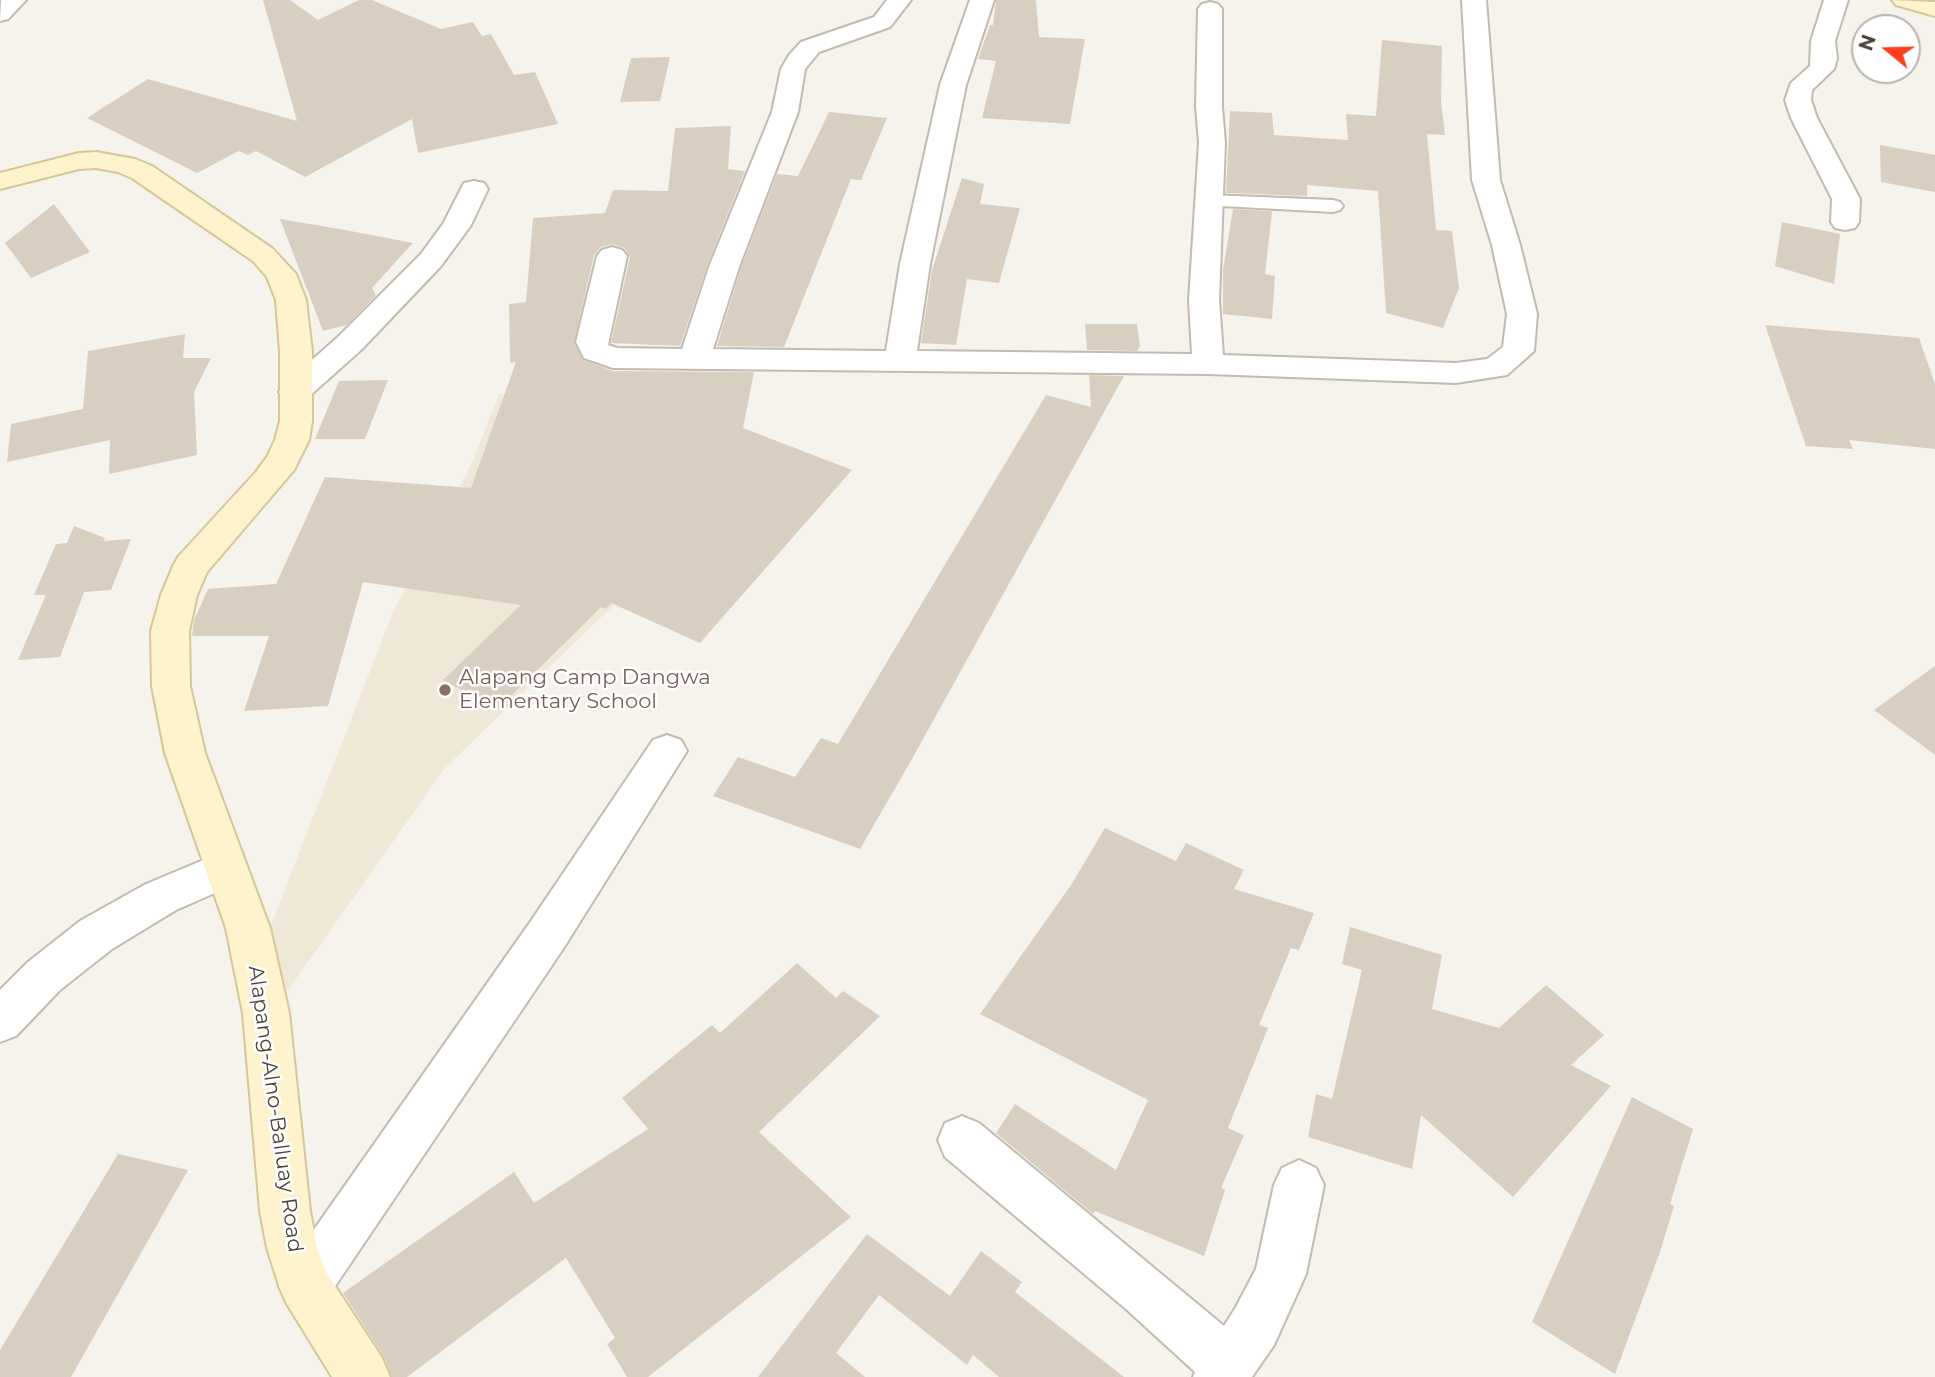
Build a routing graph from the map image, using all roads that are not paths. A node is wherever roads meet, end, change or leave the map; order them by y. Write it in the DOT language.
graph roads {
  1 [pos="14,0"];
  2 [pos="899,0"];
  3 [pos="982,0"];
  4 [pos="1474,0"];
  5 [pos="1836,0"];
  6 [pos="1904,0"];
  7 [pos="1210,9"];
  8 [pos="1935,9"];
  9 [pos="0,14"];
  10 [pos="0,181"];
  11 [pos="474,189"];
  12 [pos="1210,201"];
  13 [pos="1333,206"];
  14 [pos="1845,222"];
  15 [pos="612,256"];
  16 [pos="694,360"];
  17 [pos="900,360"];
  18 [pos="1208,364"];
  19 [pos="295,392"];
  20 [pos="667,751"];
  21 [pos="225,869"];
  22 [pos="0,1021"];
  23 [pos="962,1140"];
  24 [pos="1299,1185"];
  25 [pos="305,1286"];
  26 [pos="1224,1372"];
  27 [pos="363,1377"];
  1 -- 9 [label="street"];
  2 -- 16 [label="street"];
  3 -- 17 [label="street"];
  4 -- 18 [label="street"];
  5 -- 14 [label="street"];
  6 -- 8 [label="main road"];
  7 -- 12 [label="street"];
  10 -- 19 [label="main road, Alapang-Alno-Balluay Road"];
  11 -- 19 [label="street"];
  12 -- 13 [label="lane"];
  12 -- 18 [label="street"];
  15 -- 16 [label="street"];
  16 -- 17 [label="street"];
  17 -- 18 [label="street"];
  19 -- 21 [label="main road, Alapang-Alno-Balluay Road"];
  20 -- 25 [label="street"];
  21 -- 22 [label="street"];
  21 -- 25 [label="main road, Alapang-Alno-Balluay Road"];
  23 -- 26 [label="street"];
  24 -- 26 [label="street"];
  25 -- 27 [label="main road, Alapang-Alno-Balluay Road"];
}
